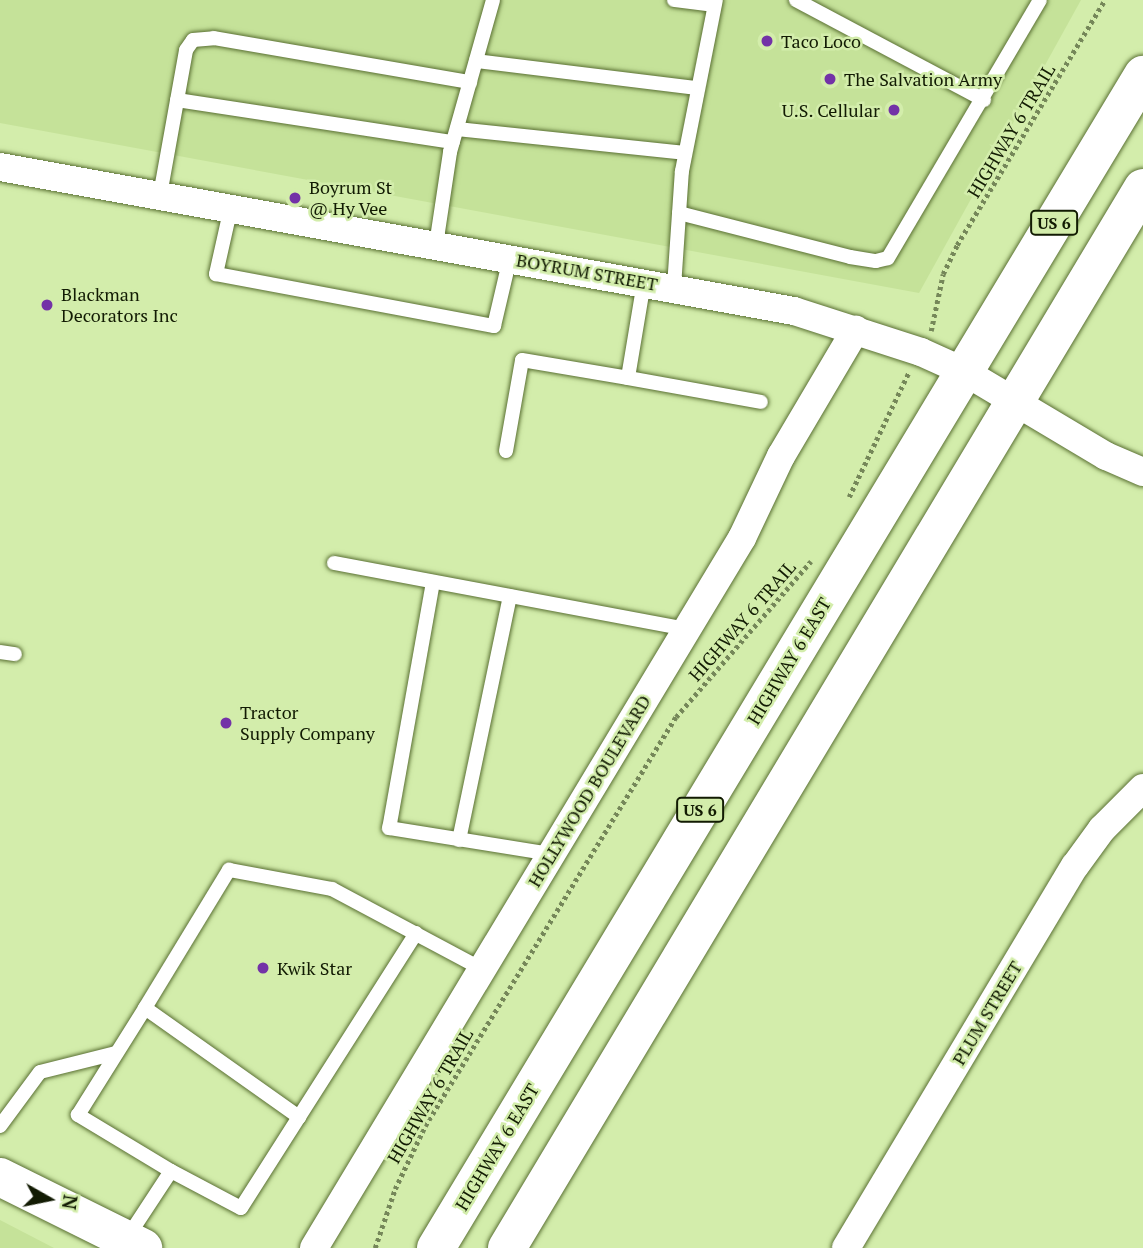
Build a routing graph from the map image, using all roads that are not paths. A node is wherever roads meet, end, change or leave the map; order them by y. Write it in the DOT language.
graph roads {
  1 [pos="493,0"];
  2 [pos="674,0"];
  3 [pos="796,0"];
  4 [pos="1040,0"];
  5 [pos="715,3"];
  6 [pos="476,61"];
  7 [pos="1143,75"];
  8 [pos="470,82"];
  9 [pos="696,88"];
  10 [pos="177,100"];
  11 [pos="984,100"];
  12 [pos="455,135"];
  13 [pos="685,153"];
  14 [pos="0,167"];
  15 [pos="1143,188"];
  16 [pos="160,195"];
  17 [pos="231,207"];
  18 [pos="679,213"];
  19 [pos="436,244"];
  20 [pos="510,258"];
  21 [pos="644,282"];
  22 [pos="674,288"];
  23 [pos="856,329"];
  24 [pos="965,372"];
  25 [pos="628,378"];
  26 [pos="1019,401"];
  27 [pos="761,402"];
  28 [pos="506,451"];
  29 [pos="1143,472"];
  30 [pos="334,563"];
  31 [pos="433,582"];
  32 [pos="510,596"];
  33 [pos="687,629"];
  34 [pos="0,652"];
  35 [pos="15,654"];
  36 [pos="1143,788"];
  37 [pos="459,840"];
  38 [pos="551,854"];
  39 [pos="416,933"];
  40 [pos="482,969"];
  41 [pos="145,1008"];
  42 [pos="117,1053"];
  43 [pos="299,1117"];
  44 [pos="0,1126"];
  45 [pos="171,1171"];
  46 [pos="0,1177"];
  47 [pos="135,1244"];
  48 [pos="314,1248"];
  49 [pos="436,1248"];
  50 [pos="507,1248"];
  51 [pos="846,1248"];
  1 -- 6 [label="lane"];
  2 -- 5 [label="lane"];
  3 -- 11 [label="lane"];
  4 -- 11 [label="lane"];
  5 -- 9 [label="lane"];
  6 -- 8 [label="lane"];
  6 -- 9 [label="lane"];
  7 -- 24 [label="main road, HIGHWAY 6 EAST / US 6"];
  8 -- 10 [label="lane"];
  8 -- 12 [label="lane"];
  9 -- 13 [label="lane"];
  10 -- 12 [label="lane"];
  10 -- 16 [label="lane"];
  11 -- 18 [label="lane"];
  12 -- 13 [label="lane"];
  12 -- 19 [label="lane"];
  13 -- 18 [label="lane"];
  14 -- 16 [label="street, BOYRUM STREET"];
  15 -- 26 [label="main road"];
  16 -- 17 [label="street, BOYRUM STREET"];
  17 -- 19 [label="street, BOYRUM STREET"];
  17 -- 20 [label="lane"];
  18 -- 22 [label="lane"];
  19 -- 20 [label="street, BOYRUM STREET"];
  20 -- 21 [label="street, BOYRUM STREET"];
  21 -- 22 [label="street, BOYRUM STREET"];
  21 -- 25 [label="lane"];
  22 -- 23 [label="street, BOYRUM STREET"];
  23 -- 24 [label="street, BOYRUM STREET"];
  23 -- 33 [label="street, HOLLYWOOD BOULEVARD"];
  24 -- 26 [label="street, BOYRUM STREET"];
  24 -- 49 [label="main road, HIGHWAY 6 EAST / US 6"];
  25 -- 27 [label="lane"];
  25 -- 28 [label="lane"];
  26 -- 29 [label="street, BOYRUM STREET"];
  26 -- 50 [label="main road"];
  30 -- 31 [label="lane"];
  31 -- 32 [label="lane"];
  31 -- 37 [label="lane"];
  32 -- 33 [label="lane"];
  32 -- 37 [label="lane"];
  33 -- 38 [label="street, HOLLYWOOD BOULEVARD"];
  34 -- 35 [label="lane"];
  36 -- 51 [label="street, PLUM STREET"];
  37 -- 38 [label="lane"];
  38 -- 40 [label="street, HOLLYWOOD BOULEVARD"];
  39 -- 40 [label="lane"];
  39 -- 41 [label="lane"];
  39 -- 43 [label="lane"];
  40 -- 48 [label="street, HOLLYWOOD BOULEVARD"];
  41 -- 42 [label="lane"];
  41 -- 43 [label="lane"];
  42 -- 44 [label="lane"];
  42 -- 45 [label="lane"];
  43 -- 45 [label="lane"];
  45 -- 47 [label="lane"];
  46 -- 47 [label="main road"];
}
